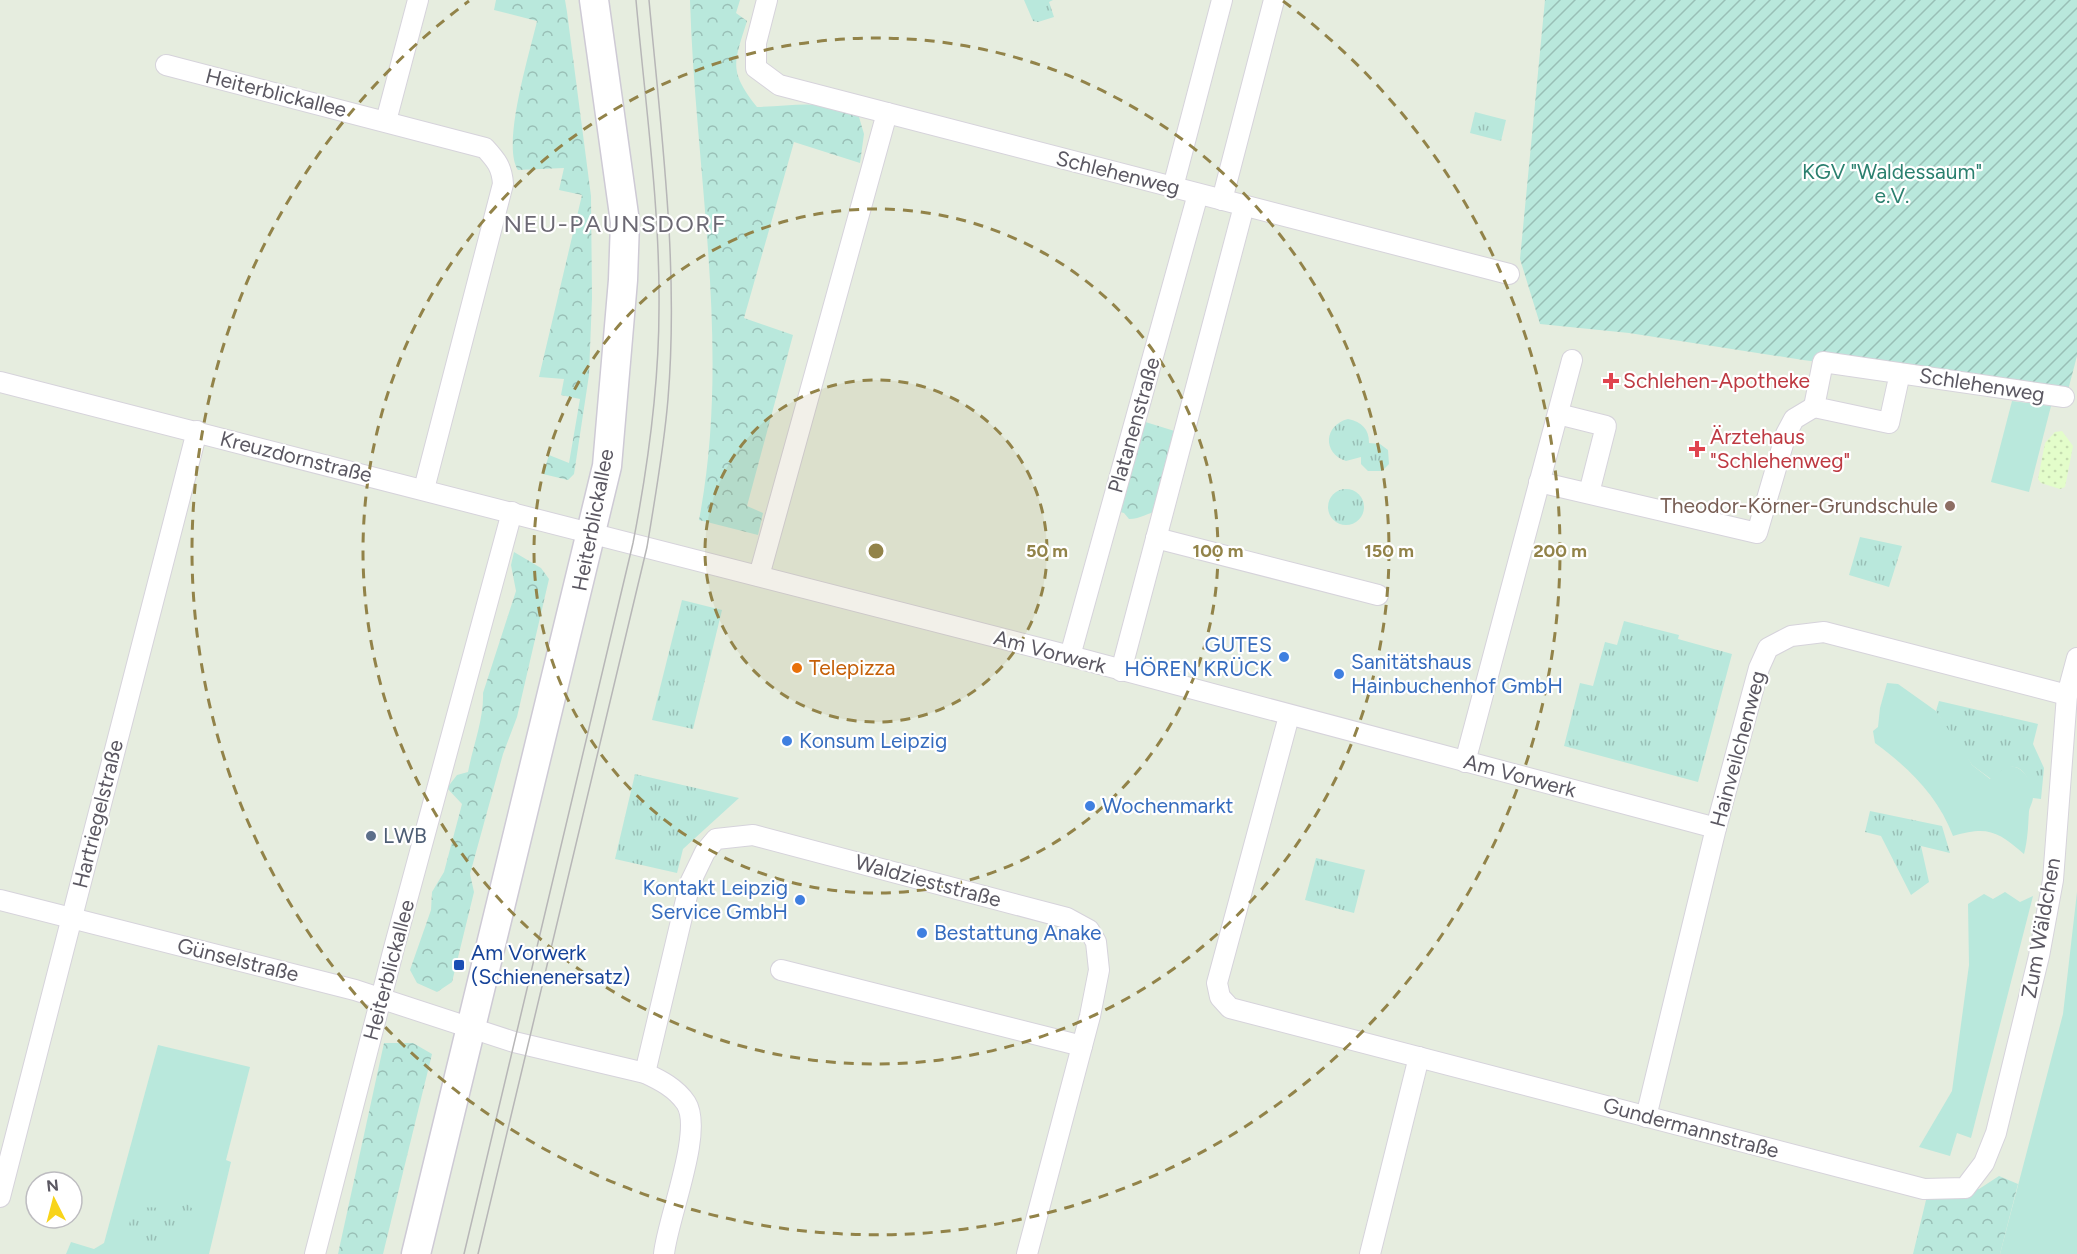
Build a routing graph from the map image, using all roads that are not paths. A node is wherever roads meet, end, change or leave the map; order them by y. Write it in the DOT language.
graph roads {
  1 [pos="418,0"];
  2 [pos="594,0"];
  3 [pos="767,0"];
  4 [pos="1222,0"];
  5 [pos="1274,0"];
  6 [pos="166,66"];
  7 [pos="887,113"];
  8 [pos="386,121"];
  9 [pos="1173,187"];
  10 [pos="1198,194"];
  11 [pos="1222,200"];
  12 [pos="1244,206"];
  13 [pos="1509,274"];
  14 [pos="1572,360"];
  15 [pos="1900,373"];
  16 [pos="0,382"];
  17 [pos="2064,397"];
  18 [pos="1814,407"];
  19 [pos="1558,414"];
  20 [pos="197,431"];
  21 [pos="1539,482"];
  22 [pos="424,489"];
  23 [pos="1589,493"];
  24 [pos="512,512"];
  25 [pos="591,532"];
  26 [pos="1156,538"];
  27 [pos="759,576"];
  28 [pos="1378,595"];
  29 [pos="1070,656"];
  30 [pos="2077,658"];
  31 [pos="1120,671"];
  32 [pos="2067,695"];
  33 [pos="1289,716"];
  34 [pos="1465,762"];
  35 [pos="1716,828"];
  36 [pos="0,900"];
  37 [pos="71,918"];
  38 [pos="781,970"];
  39 [pos="382,997"];
  40 [pos="473,1030"];
  41 [pos="1082,1046"];
  42 [pos="1419,1057"];
  43 [pos="645,1073"];
  44 [pos="1646,1117"];
  45 [pos="1965,1188"];
  46 [pos="0,1197"];
  47 [pos="315,1254"];
  48 [pos="417,1254"];
  49 [pos="664,1254"];
  50 [pos="1028,1254"];
  51 [pos="1370,1254"];
  1 -- 8 [label="street"];
  2 -- 25 [label="main road, Heiterblickallee"];
  3 -- 7 [label="street, Schlehenweg"];
  4 -- 9 [label="street"];
  5 -- 11 [label="street"];
  6 -- 8 [label="street, Heiterblickallee"];
  7 -- 9 [label="street, Schlehenweg"];
  7 -- 27 [label="street"];
  8 -- 22 [label="street, Heiterblickallee"];
  9 -- 10 [label="street, Schlehenweg"];
  10 -- 11 [label="street, Schlehenweg"];
  10 -- 29 [label="street, Platanenstraße"];
  11 -- 12 [label="street, Schlehenweg"];
  12 -- 13 [label="street, Schlehenweg"];
  12 -- 26 [label="street"];
  14 -- 19 [label="street"];
  15 -- 17 [label="street, Schlehenweg"];
  15 -- 18 [label="street, Schlehenweg"];
  15 -- 18 [label="street, Schlehenweg"];
  16 -- 20 [label="street, Kreuzdornstraße"];
  18 -- 23 [label="street"];
  19 -- 21 [label="street"];
  19 -- 23 [label="street"];
  20 -- 22 [label="street, Kreuzdornstraße"];
  20 -- 37 [label="street, Hartriegelstraße"];
  21 -- 23 [label="street"];
  21 -- 34 [label="street"];
  22 -- 24 [label="street, Kreuzdornstraße"];
  24 -- 25 [label="street, Kreuzdornstraße"];
  24 -- 39 [label="street, Heiterblickallee"];
  25 -- 27 [label="street, Am Vorwerk"];
  25 -- 40 [label="main road, Heiterblickallee"];
  26 -- 28 [label="street"];
  26 -- 31 [label="street"];
  27 -- 29 [label="street, Am Vorwerk"];
  29 -- 31 [label="street, Am Vorwerk"];
  30 -- 32 [label="street, Zum Wäldchen"];
  31 -- 33 [label="street, Am Vorwerk"];
  32 -- 35 [label="street, Hainveilchenweg"];
  32 -- 45 [label="street, Zum Wäldchen"];
  33 -- 34 [label="street, Am Vorwerk"];
  33 -- 42 [label="street, Gundermannstraße"];
  34 -- 35 [label="street, Am Vorwerk"];
  35 -- 44 [label="street, Hainveilchenweg"];
  36 -- 37 [label="street, Günselstraße"];
  37 -- 39 [label="street, Günselstraße"];
  37 -- 46 [label="street, Hartriegelstraße"];
  38 -- 41 [label="street"];
  39 -- 40 [label="street, Günselstraße"];
  39 -- 47 [label="street, Heiterblickallee"];
  40 -- 43 [label="street"];
  40 -- 48 [label="main road, Heiterblickallee"];
  41 -- 43 [label="street, Waldzieststraße"];
  41 -- 50 [label="street, Waldzieststraße"];
  42 -- 44 [label="street, Gundermannstraße"];
  42 -- 51 [label="street"];
  43 -- 49 [label="street"];
  44 -- 45 [label="street, Gundermannstraße"];
}
